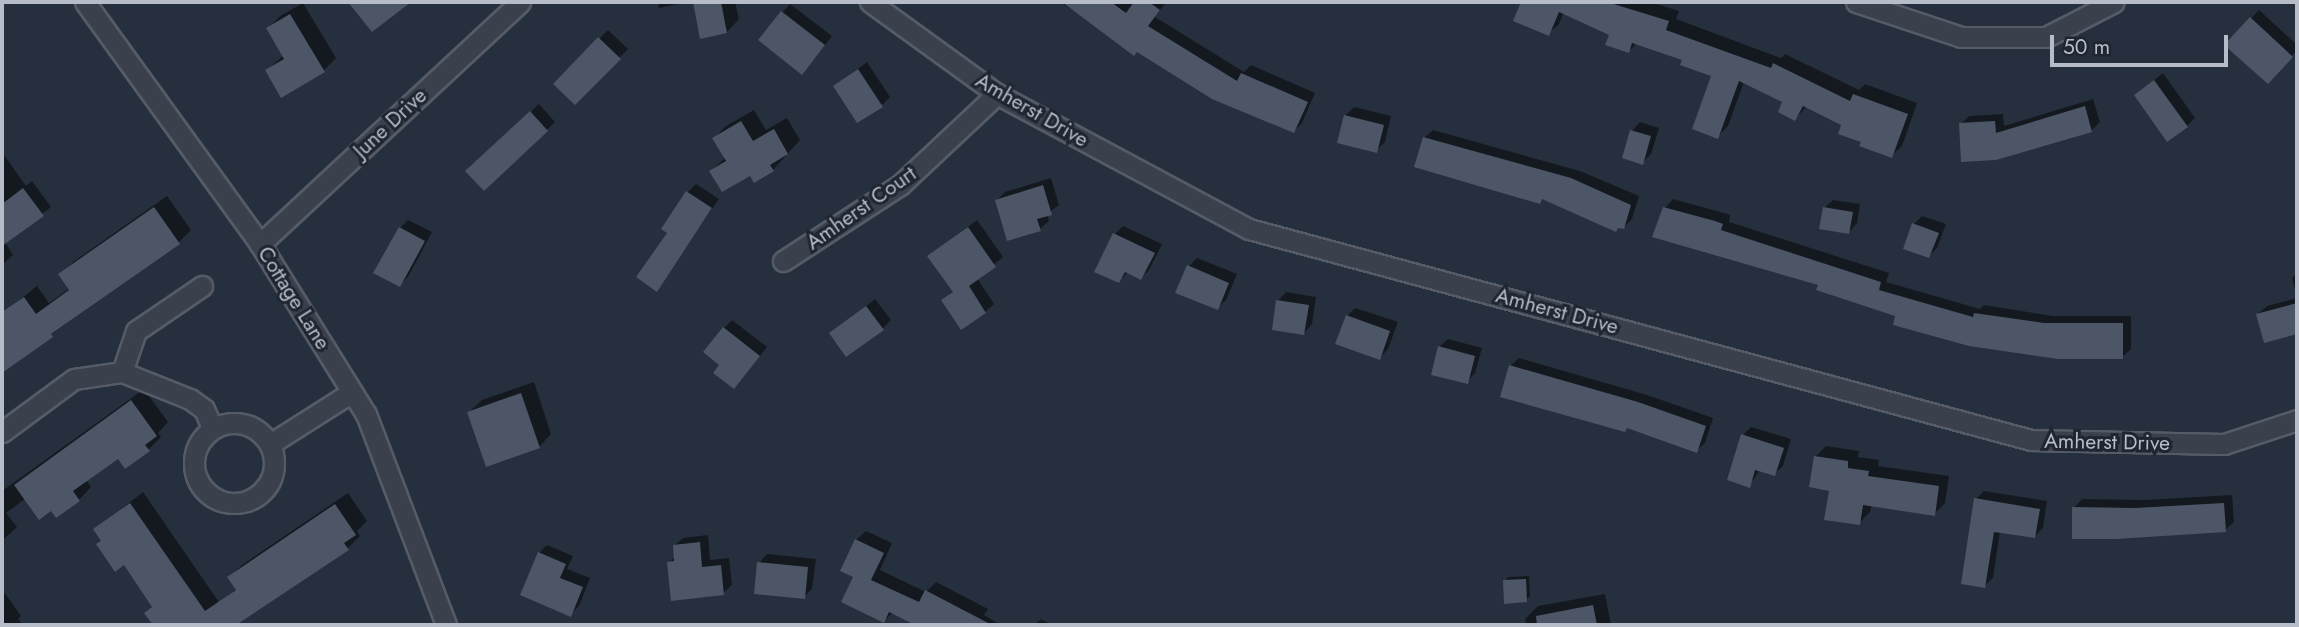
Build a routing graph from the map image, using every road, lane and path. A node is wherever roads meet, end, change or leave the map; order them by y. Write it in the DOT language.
graph roads {
  1 [pos="85,2"];
  2 [pos="520,2"];
  3 [pos="870,2"];
  4 [pos="1856,2"];
  5 [pos="2114,2"];
  6 [pos="997,93"];
  7 [pos="260,244"];
  8 [pos="783,261"];
  9 [pos="202,286"];
  10 [pos="122,372"];
  11 [pos="352,392"];
  12 [pos="2297,419"];
  13 [pos="212,428"];
  14 [pos="2,432"];
  15 [pos="270,443"];
  16 [pos="446,625"];
  1 -- 7 [label="street, Cottage Lane"];
  2 -- 7 [label="street, June Drive"];
  3 -- 6 [label="street, Amherst Drive"];
  4 -- 5 [label="street"];
  6 -- 8 [label="street, Amherst Court"];
  6 -- 12 [label="street, Amherst Drive"];
  7 -- 11 [label="street, Cottage Lane"];
  9 -- 10 [label="street"];
  10 -- 13 [label="street"];
  10 -- 14 [label="street"];
  11 -- 15 [label="street"];
  11 -- 16 [label="street, Cottage Lane"];
  13 -- 15 [label="street"];
  13 -- 15 [label="street"];
}
